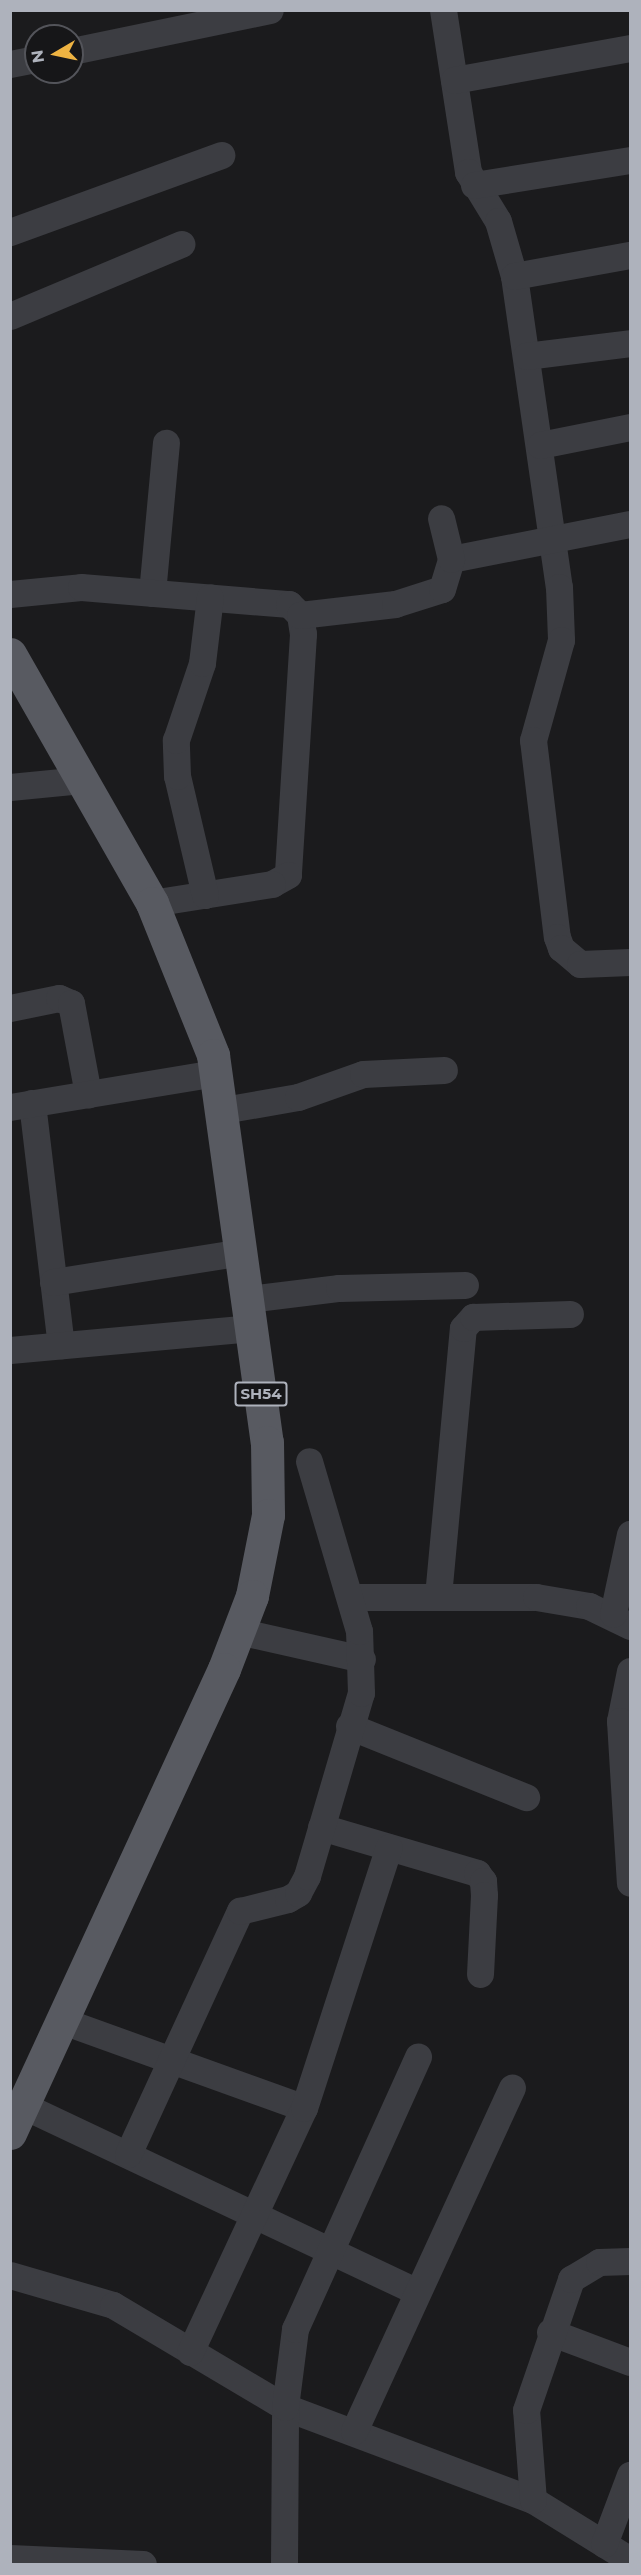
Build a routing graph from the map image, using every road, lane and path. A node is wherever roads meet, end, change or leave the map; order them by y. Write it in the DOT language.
graph roads {
  1 [pos="270,10"];
  2 [pos="443,10"];
  3 [pos="630,48"];
  4 [pos="84,49"];
  5 [pos="454,80"];
  6 [pos="221,155"];
  7 [pos="630,160"];
  8 [pos="474,185"];
  9 [pos="10,232"];
  10 [pos="182,244"];
  11 [pos="630,255"];
  12 [pos="514,276"];
  13 [pos="10,316"];
  14 [pos="630,343"];
  15 [pos="526,356"];
  16 [pos="630,427"];
  17 [pos="166,443"];
  18 [pos="540,446"];
  19 [pos="441,518"];
  20 [pos="630,524"];
  21 [pos="552,537"];
  22 [pos="451,559"];
  23 [pos="152,593"];
  24 [pos="10,594"];
  25 [pos="210,597"];
  26 [pos="300,615"];
  27 [pos="10,654"];
  28 [pos="82,780"];
  29 [pos="10,787"];
  30 [pos="205,895"];
  31 [pos="152,903"];
  32 [pos="630,962"];
  33 [pos="10,1008"];
  34 [pos="444,1070"];
  35 [pos="216,1073"];
  36 [pos="88,1094"];
  37 [pos="21,1105"];
  38 [pos="223,1110"];
  39 [pos="242,1252"];
  40 [pos="53,1282"];
  41 [pos="465,1285"];
  42 [pos="250,1313"];
  43 [pos="570,1314"];
  44 [pos="61,1345"];
  45 [pos="10,1350"];
  46 [pos="309,1461"];
  47 [pos="630,1534"];
  48 [pos="438,1596"];
  49 [pos="350,1597"];
  50 [pos="611,1616"];
  51 [pos="238,1631"];
  52 [pos="362,1659"];
  53 [pos="630,1671"];
  54 [pos="349,1726"];
  55 [pos="526,1797"];
  56 [pos="627,1811"];
  57 [pos="321,1827"];
  58 [pos="389,1847"];
  59 [pos="630,1883"];
  60 [pos="480,1974"];
  61 [pos="63,2021"];
  62 [pos="418,2056"];
  63 [pos="171,2060"];
  64 [pos="512,2088"];
  65 [pos="304,2108"];
  66 [pos="17,2120"];
  67 [pos="128,2154"];
  68 [pos="254,2213"];
  69 [pos="330,2248"];
  70 [pos="630,2261"];
  71 [pos="10,2275"];
  72 [pos="417,2292"];
  73 [pos="550,2332"];
  74 [pos="190,2352"];
  75 [pos="630,2362"];
  76 [pos="285,2407"];
  77 [pos="354,2431"];
  78 [pos="630,2475"];
  79 [pos="528,2499"];
  80 [pos="604,2544"];
  81 [pos="10,2558"];
  82 [pos="630,2560"];
  83 [pos="143,2565"];
  84 [pos="284,2565"];
  1 -- 4 [label="street"];
  2 -- 5 [label="street"];
  3 -- 5 [label="street"];
  5 -- 8 [label="street"];
  6 -- 9 [label="street"];
  7 -- 8 [label="street"];
  8 -- 12 [label="street"];
  10 -- 13 [label="street"];
  11 -- 12 [label="street"];
  12 -- 15 [label="street"];
  14 -- 15 [label="street"];
  15 -- 18 [label="street"];
  16 -- 18 [label="street"];
  17 -- 23 [label="street"];
  18 -- 21 [label="street"];
  19 -- 22 [label="street"];
  20 -- 21 [label="street"];
  21 -- 22 [label="street"];
  21 -- 32 [label="street"];
  22 -- 26 [label="street"];
  23 -- 24 [label="street"];
  23 -- 25 [label="street"];
  25 -- 26 [label="street"];
  25 -- 30 [label="street"];
  26 -- 30 [label="street"];
  27 -- 28 [label="main road, SH54"];
  28 -- 29 [label="street"];
  28 -- 31 [label="main road, SH54"];
  30 -- 31 [label="street"];
  31 -- 35 [label="main road, SH54"];
  33 -- 36 [label="street"];
  34 -- 38 [label="street"];
  35 -- 36 [label="street"];
  35 -- 38 [label="main road, SH54"];
  36 -- 37 [label="street"];
  37 -- 40 [label="street"];
  38 -- 39 [label="main road, SH54"];
  39 -- 40 [label="street"];
  39 -- 42 [label="main road, SH54"];
  40 -- 44 [label="street"];
  41 -- 42 [label="street"];
  42 -- 44 [label="street"];
  42 -- 51 [label="main road, SH54"];
  43 -- 48 [label="street"];
  44 -- 45 [label="street"];
  46 -- 49 [label="street"];
  47 -- 50 [label="street"];
  48 -- 49 [label="street"];
  48 -- 50 [label="street"];
  49 -- 52 [label="street"];
  51 -- 52 [label="street"];
  51 -- 61 [label="main road, SH54"];
  52 -- 54 [label="street"];
  53 -- 56 [label="street"];
  54 -- 55 [label="street"];
  54 -- 57 [label="street"];
  56 -- 59 [label="street"];
  57 -- 58 [label="street"];
  57 -- 63 [label="street"];
  58 -- 60 [label="street"];
  58 -- 65 [label="street"];
  61 -- 63 [label="street"];
  61 -- 66 [label="main road, SH54"];
  62 -- 69 [label="street"];
  63 -- 65 [label="street"];
  63 -- 67 [label="street"];
  64 -- 72 [label="street"];
  65 -- 68 [label="street"];
  66 -- 67 [label="street"];
  67 -- 68 [label="street"];
  68 -- 69 [label="street"];
  68 -- 74 [label="street"];
  69 -- 72 [label="street"];
  69 -- 76 [label="street"];
  70 -- 73 [label="street"];
  71 -- 74 [label="street"];
  72 -- 77 [label="street"];
  73 -- 75 [label="street"];
  73 -- 79 [label="street"];
  74 -- 76 [label="street"];
  76 -- 77 [label="street"];
  76 -- 84 [label="street"];
  77 -- 79 [label="street"];
  78 -- 80 [label="street"];
  79 -- 80 [label="street"];
  80 -- 82 [label="street"];
  81 -- 83 [label="street"];
}
